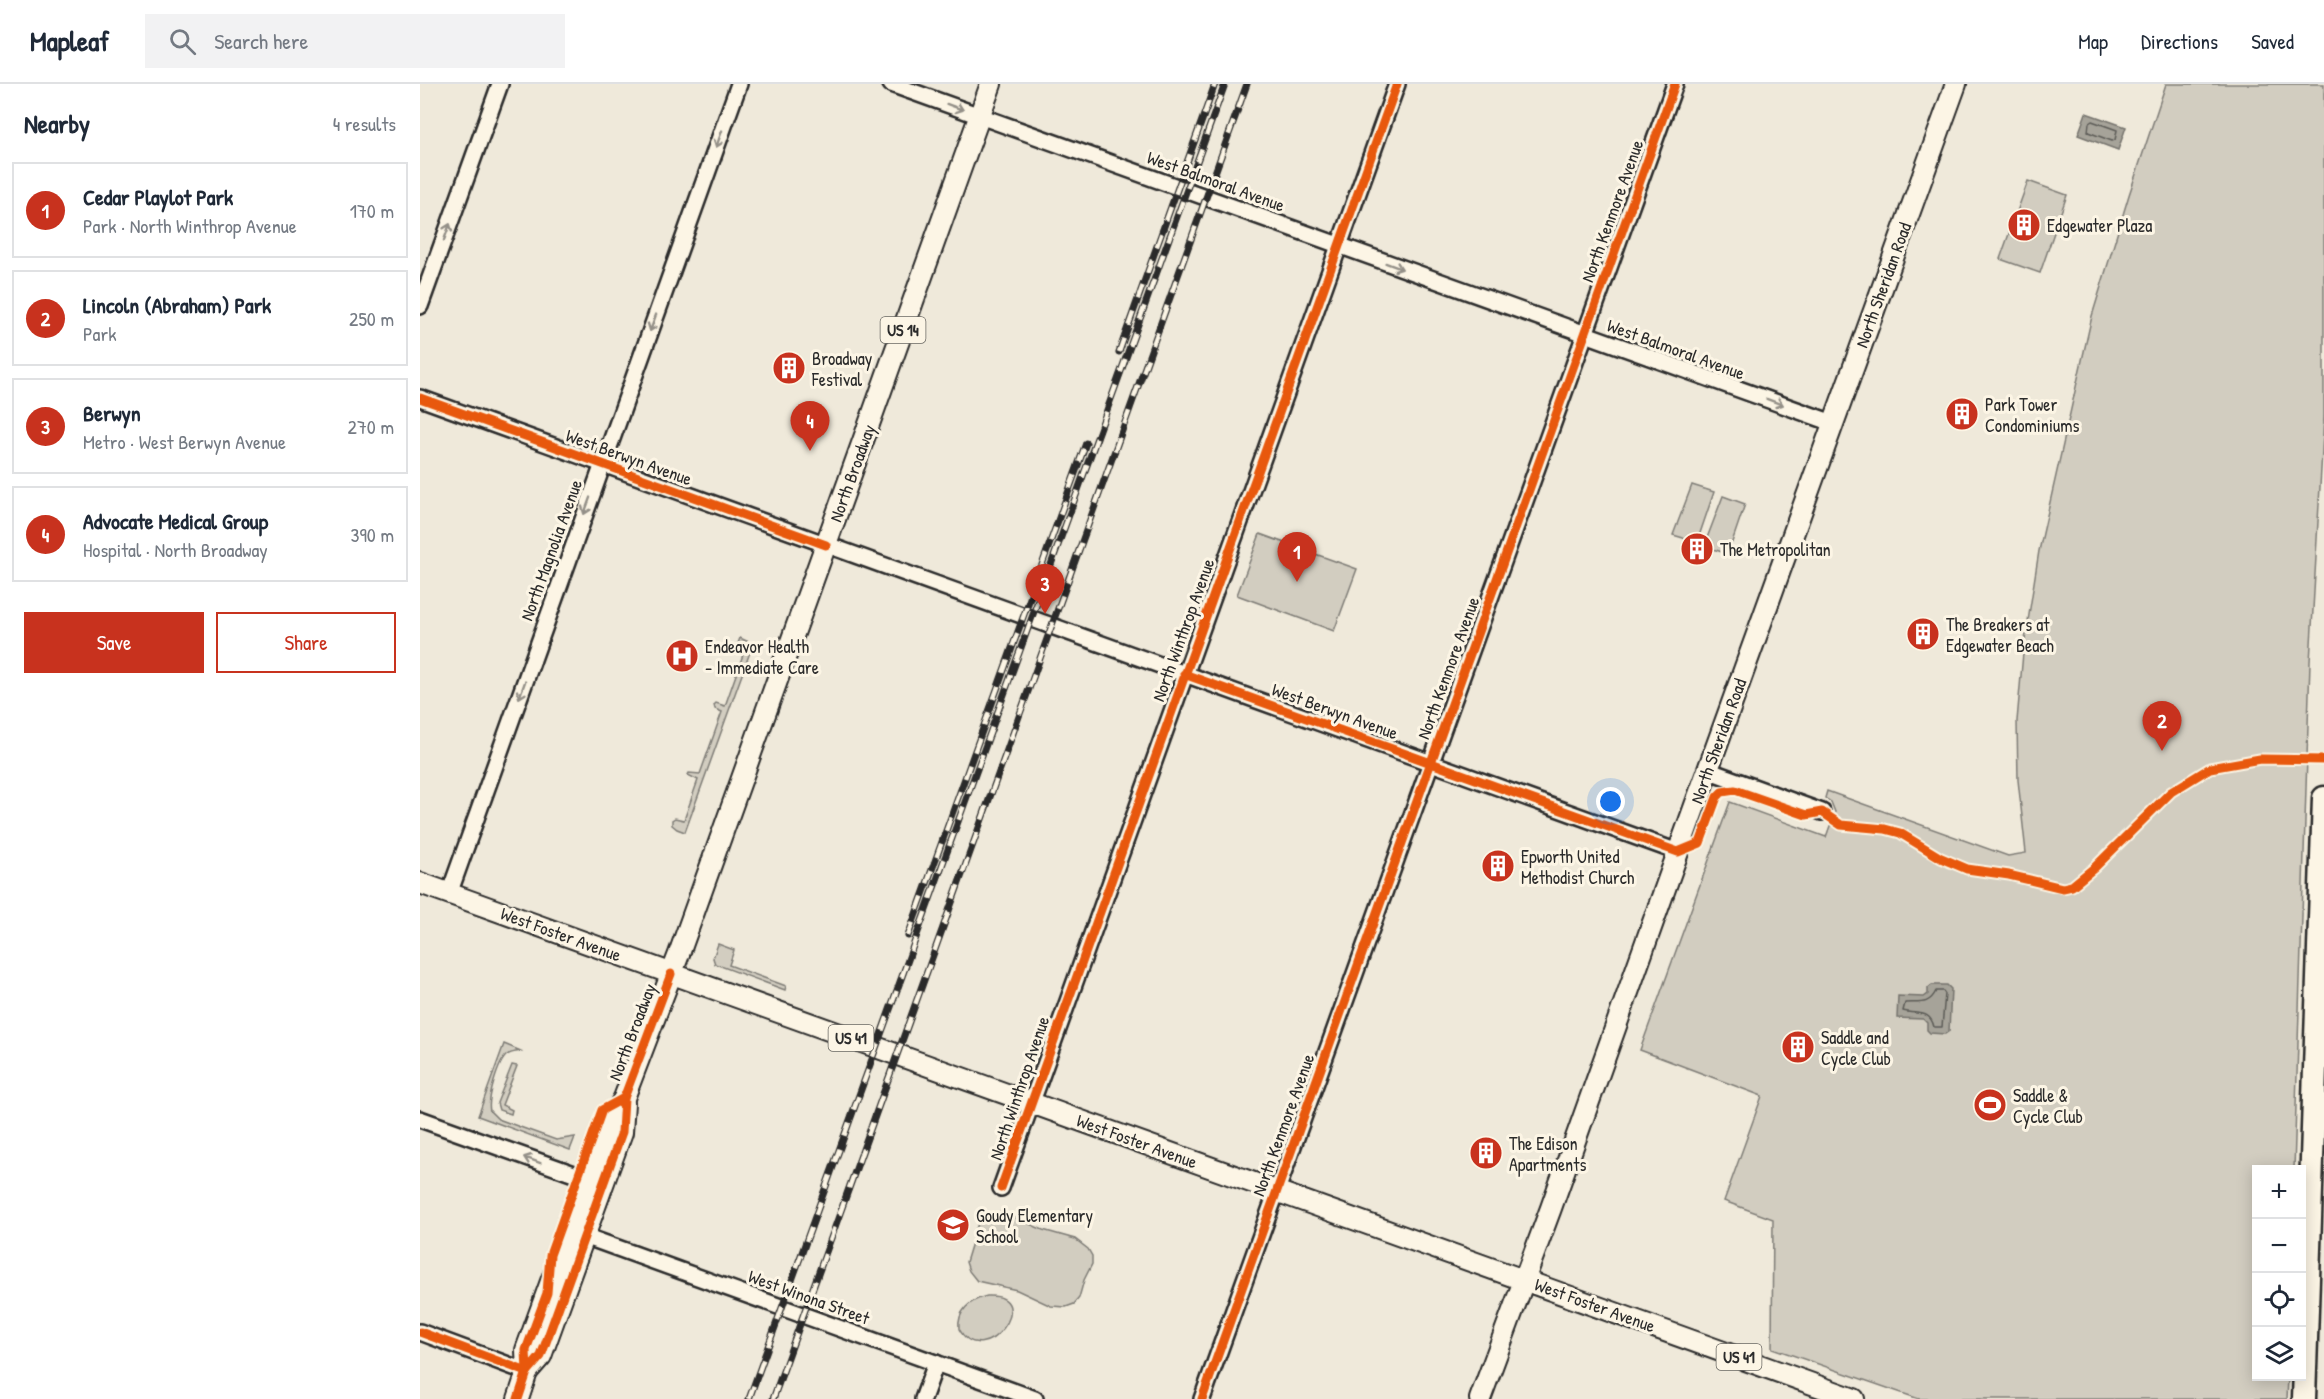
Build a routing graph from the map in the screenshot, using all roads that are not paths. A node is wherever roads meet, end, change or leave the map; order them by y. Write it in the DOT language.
graph roads {
  1 [pos="501,84"];
  2 [pos="739,84"];
  3 [pos="891,84"];
  4 [pos="991,84"];
  5 [pos="1397,84"];
  6 [pos="1675,84"];
  7 [pos="1956,84"];
  8 [pos="979,116"];
  9 [pos="1339,246"];
  10 [pos="420,306"];
  11 [pos="1585,334"];
  12 [pos="420,398"];
  13 [pos="1833,423"];
  14 [pos="602,464"];
  15 [pos="826,545"];
  16 [pos="1184,674"];
  17 [pos="1432,763"];
  18 [pos="1707,770"];
  19 [pos="2324,798"];
  20 [pos="1822,812"];
  21 [pos="1678,852"];
  22 [pos="420,883"];
  23 [pos="449,894"];
  24 [pos="671,974"];
  25 [pos="624,1098"];
  26 [pos="1030,1103"];
  27 [pos="420,1119"];
  28 [pos="588,1179"];
  29 [pos="1001,1188"];
  30 [pos="1277,1191"];
  31 [pos="577,1233"];
  32 [pos="1525,1280"];
  33 [pos="420,1332"];
  34 [pos="936,1363"];
  35 [pos="527,1372"];
  36 [pos="519,1399"];
  37 [pos="923,1399"];
  38 [pos="1035,1399"];
  39 [pos="1202,1399"];
  40 [pos="1480,1399"];
  41 [pos="1854,1399"];
  42 [pos="2304,1399"];
  10 -- 1 [label="street, one-way"];
  2 -- 14 [label="street, North Magnolia Avenue, one-way"];
  3 -- 8 [label="street, West Balmoral Avenue, one-way"];
  4 -- 8 [label="main road, North Broadway / US 14"];
  5 -- 9 [label="street, North Winthrop Avenue"];
  6 -- 11 [label="street, North Kenmore Avenue"];
  7 -- 13 [label="main road, North Sheridan Road"];
  8 -- 9 [label="street, West Balmoral Avenue"];
  8 -- 15 [label="main road, North Broadway / US 14"];
  9 -- 11 [label="street, West Balmoral Avenue, one-way"];
  9 -- 16 [label="street, North Winthrop Avenue"];
  11 -- 13 [label="street, West Balmoral Avenue, one-way"];
  11 -- 17 [label="street, North Kenmore Avenue"];
  12 -- 14 [label="street, West Berwyn Avenue"];
  13 -- 18 [label="main road, North Sheridan Road"];
  14 -- 15 [label="street, West Berwyn Avenue"];
  14 -- 23 [label="street, North Magnolia Avenue, one-way"];
  15 -- 16 [label="street, West Berwyn Avenue"];
  15 -- 24 [label="main road, North Broadway / US 14"];
  16 -- 17 [label="street, West Berwyn Avenue"];
  16 -- 26 [label="street, North Winthrop Avenue"];
  17 -- 21 [label="street, West Berwyn Avenue"];
  17 -- 30 [label="street, North Kenmore Avenue"];
  18 -- 20 [label="street"];
  18 -- 21 [label="main road, North Sheridan Road"];
  19 -- 42 [label="highway"];
  21 -- 32 [label="main road, North Sheridan Road"];
  22 -- 23 [label="main road, West Foster Avenue / US 41"];
  23 -- 24 [label="main road, West Foster Avenue / US 41"];
  24 -- 25 [label="main road, North Broadway"];
  24 -- 26 [label="main road, West Foster Avenue / US 41"];
  25 -- 28 [label="main road, North Broadway"];
  25 -- 31 [label="main road, North Broadway"];
  26 -- 29 [label="street, North Winthrop Avenue"];
  26 -- 30 [label="main road, West Foster Avenue / US 41"];
  28 -- 27 [label="street, one-way"];
  28 -- 31 [label="main road, North Broadway"];
  30 -- 32 [label="main road, West Foster Avenue / US 41"];
  30 -- 39 [label="street, North Kenmore Avenue"];
  31 -- 34 [label="street, West Winona Street"];
  31 -- 35 [label="main road, North Broadway"];
  32 -- 40 [label="main road, North Sheridan Road"];
  32 -- 41 [label="main road, West Foster Avenue / US 41"];
  33 -- 35 [label="street"];
  34 -- 37 [label="street"];
  34 -- 38 [label="street, West Winona Street"];
  35 -- 36 [label="main road, North Broadway"];
}
